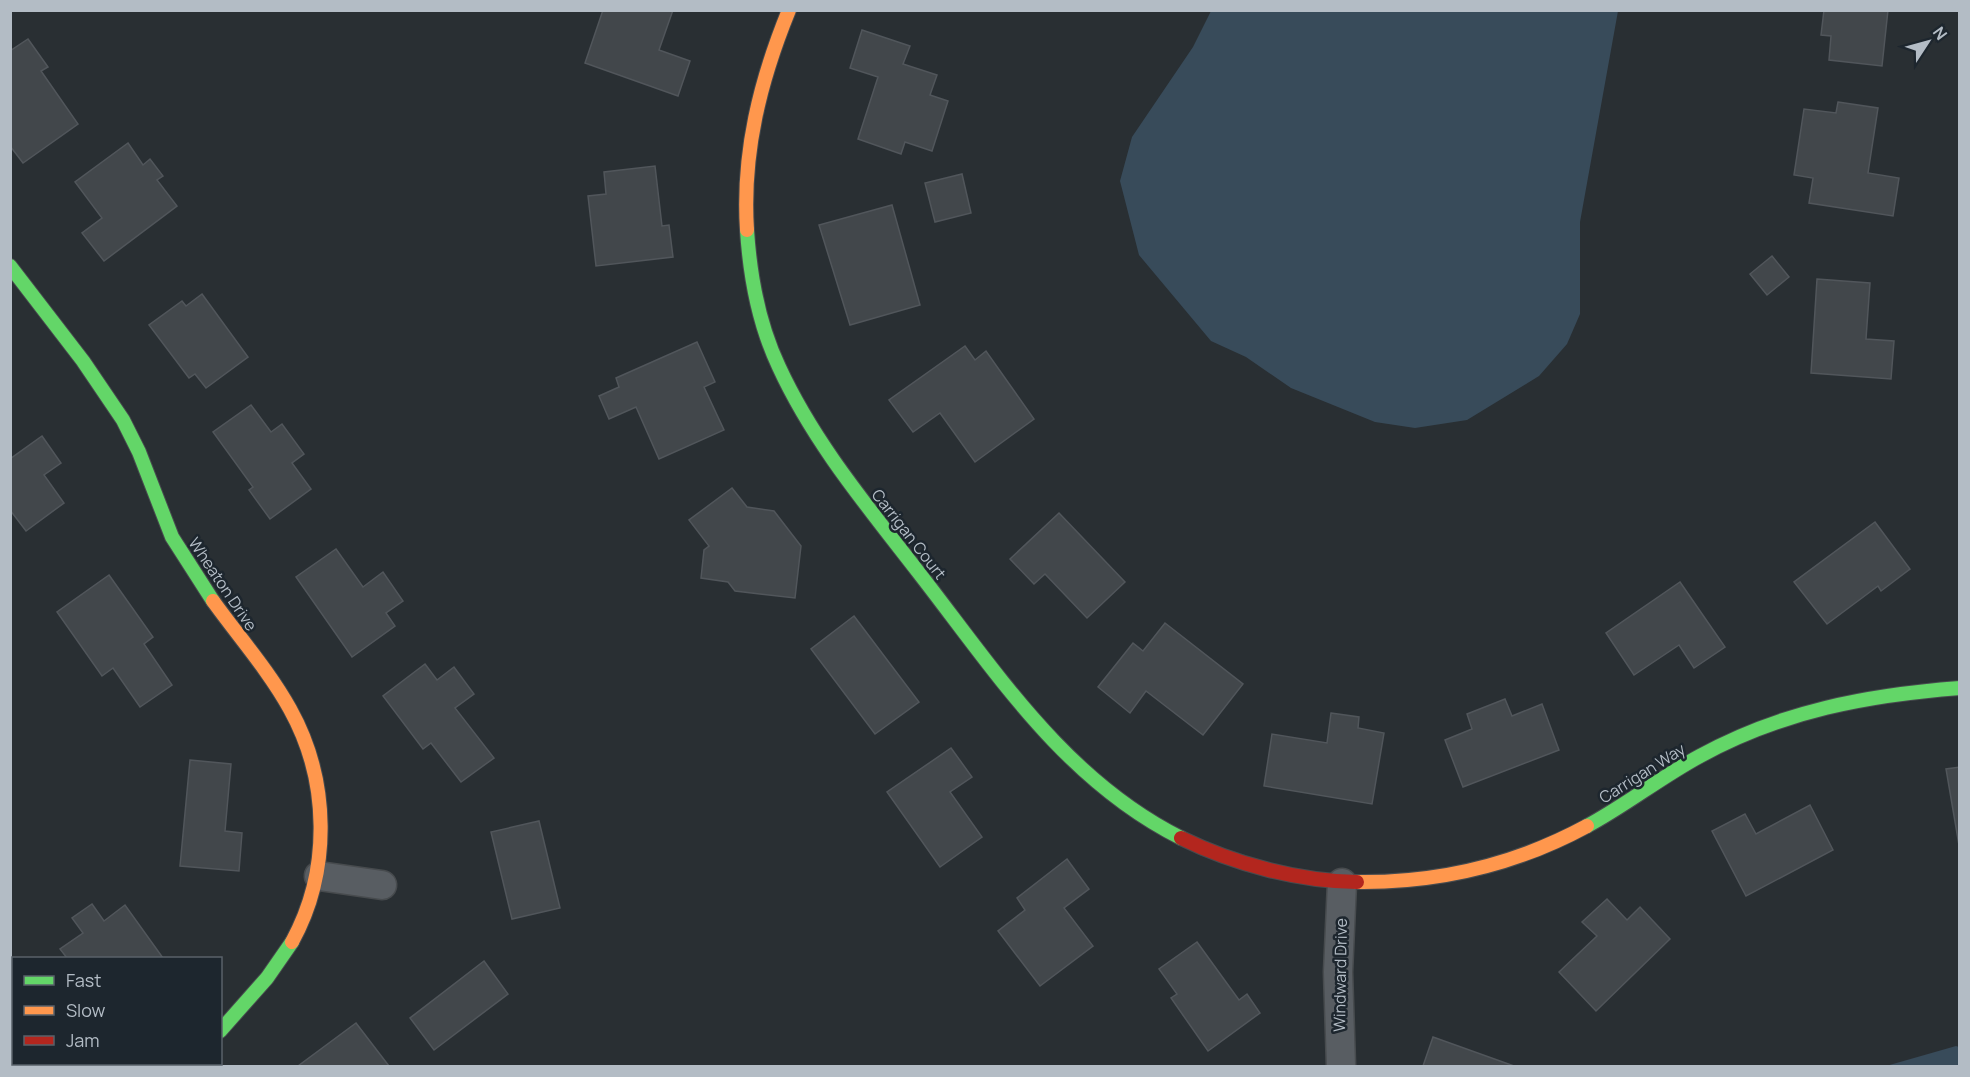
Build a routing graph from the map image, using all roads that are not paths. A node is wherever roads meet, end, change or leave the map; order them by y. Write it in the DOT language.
graph roads {
  1 [pos="789,10"];
  2 [pos="10,266"];
  3 [pos="1959,688"];
  4 [pos="319,876"];
  5 [pos="1341,883"];
  6 [pos="382,885"];
  7 [pos="222,1029"];
  8 [pos="1341,1066"];
  1 -- 5 [label="street, Carrigan Court"];
  2 -- 4 [label="street, Wheaton Drive"];
  3 -- 5 [label="street, Carrigan Way"];
  4 -- 6 [label="street"];
  4 -- 7 [label="street, Wheaton Drive"];
  5 -- 8 [label="street, Windward Drive"];
}
